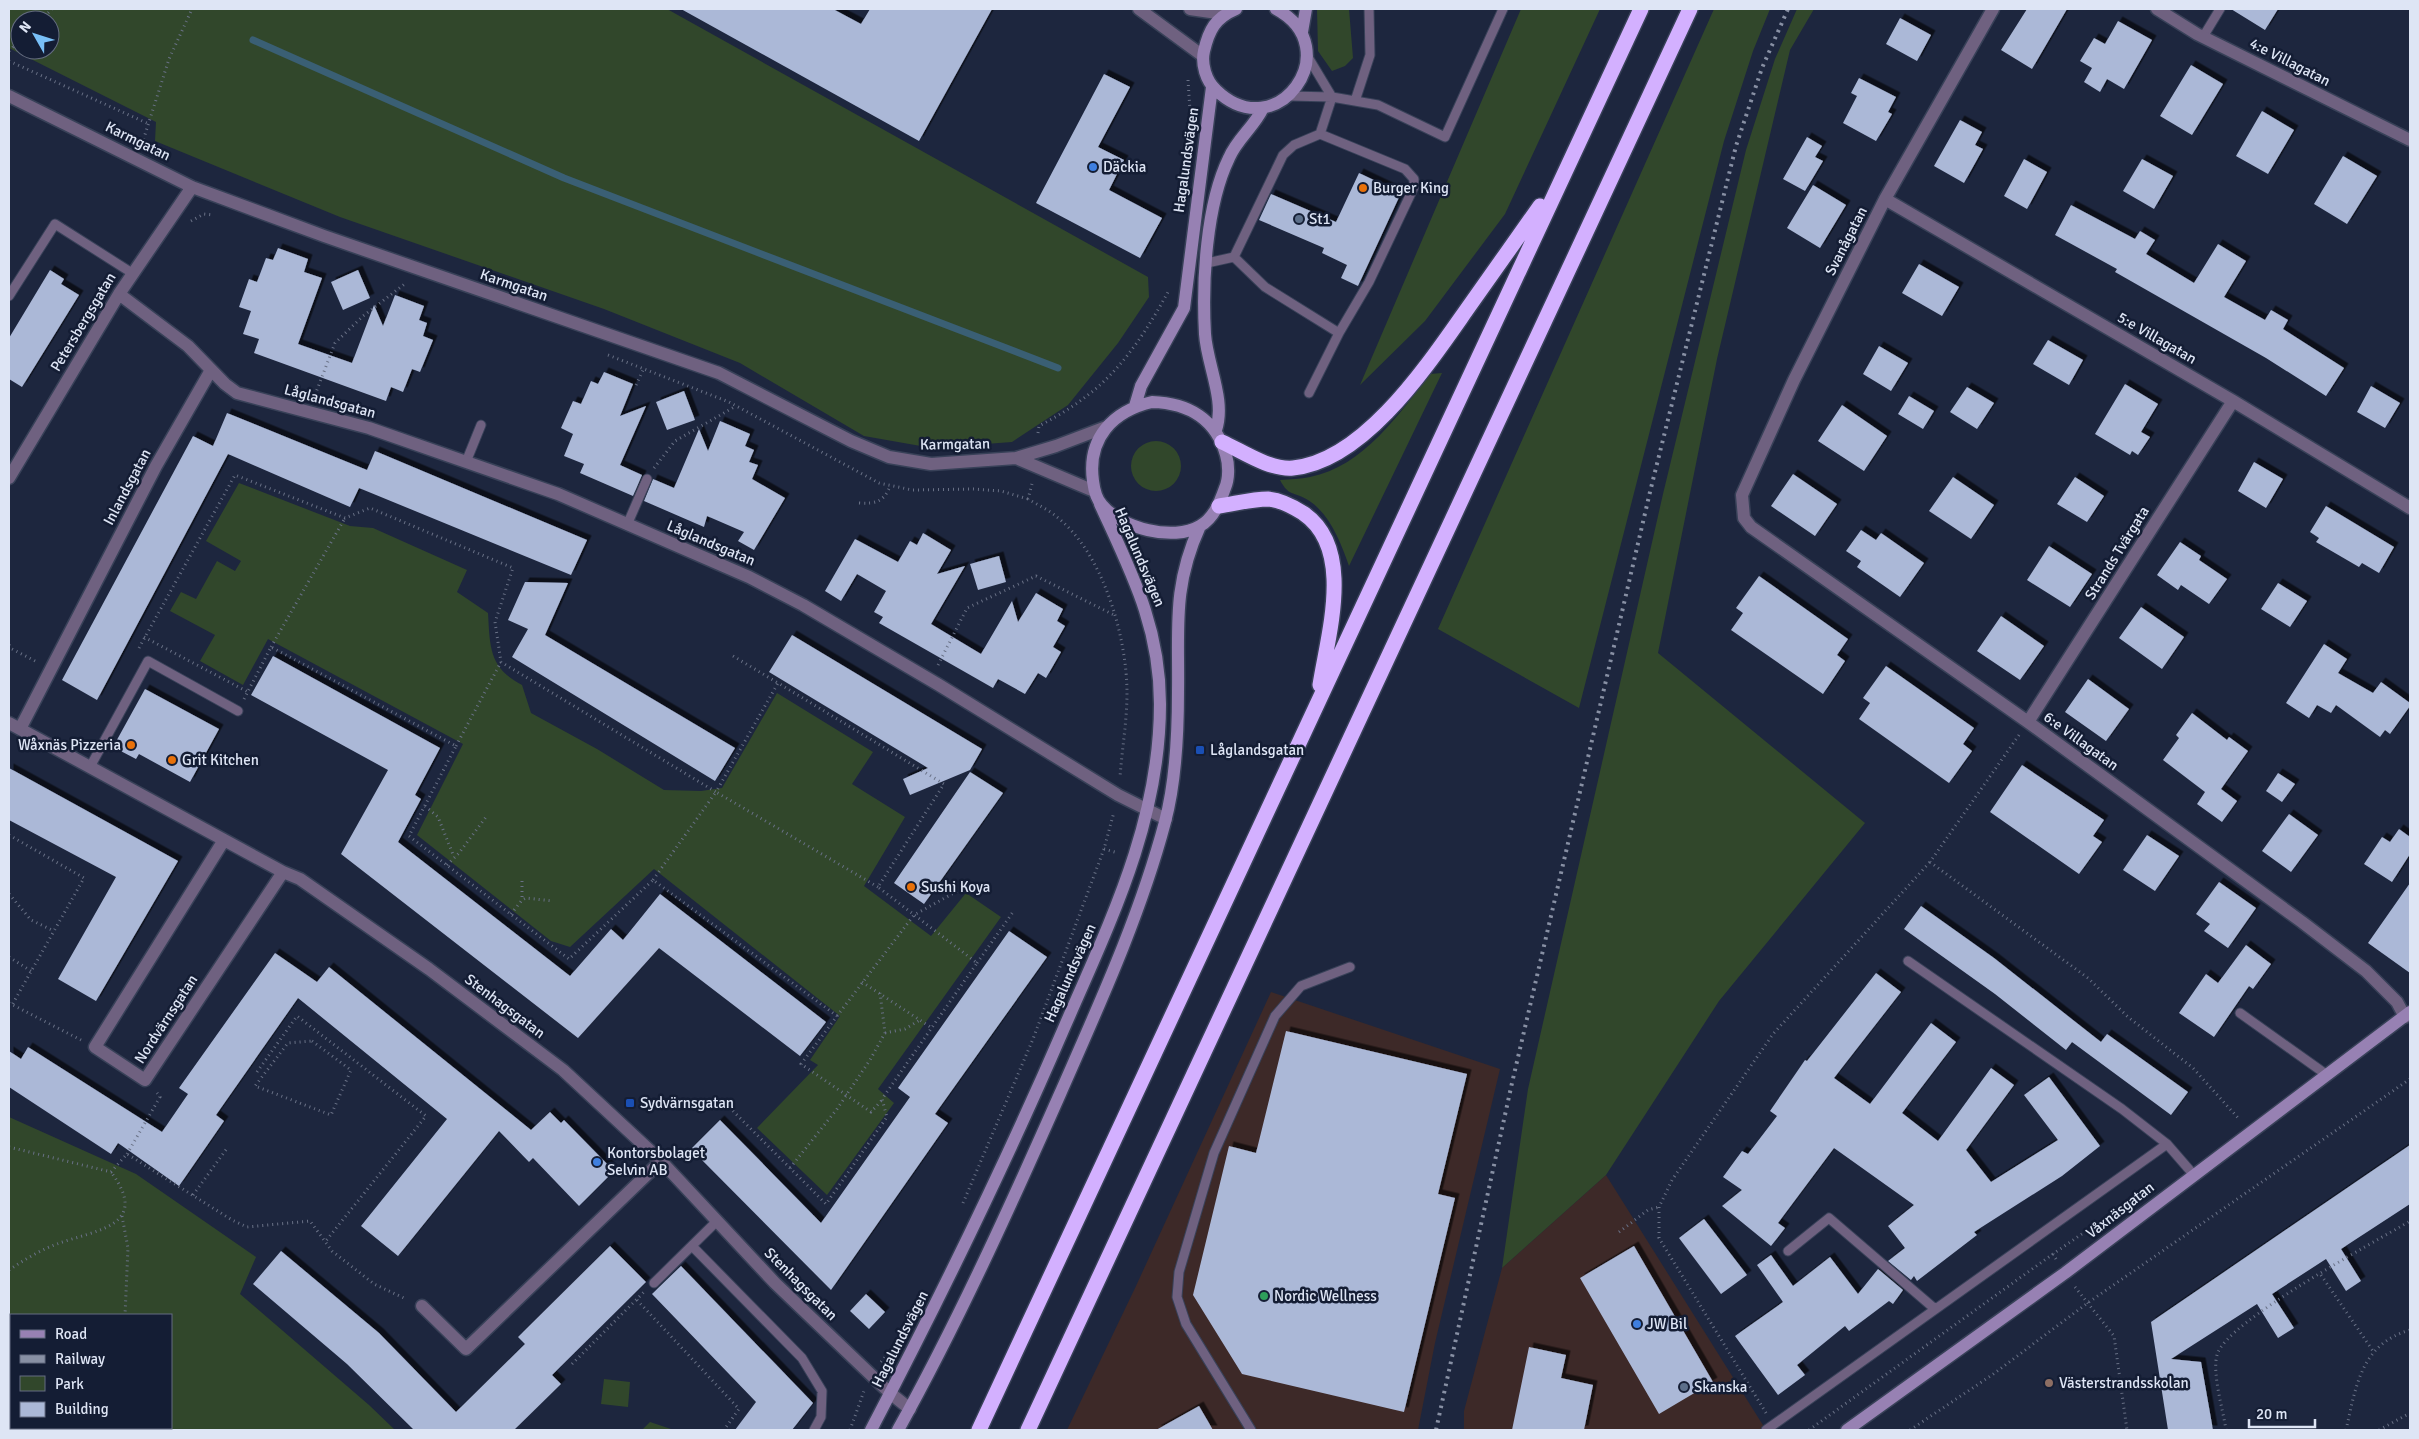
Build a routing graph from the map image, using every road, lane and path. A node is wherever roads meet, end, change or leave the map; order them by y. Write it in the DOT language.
graph roads {
  1 [pos="192,9"];
  2 [pos="1139,9"];
  3 [pos="1190,9"];
  4 [pos="1236,9"];
  5 [pos="1276,9"];
  6 [pos="1306,9"];
  7 [pos="1369,9"];
  8 [pos="1503,9"];
  9 [pos="1641,9"];
  10 [pos="1690,9"];
  11 [pos="1993,9"];
  12 [pos="2157,9"];
  13 [pos="2220,9"];
  14 [pos="1224,14"];
  15 [pos="1302,32"];
  16 [pos="2202,37"];
  17 [pos="1203,56"];
  18 [pos="1308,57"];
  19 [pos="9,61"];
  20 [pos="1186,71"];
  21 [pos="1212,87"];
  22 [pos="9,96"];
  23 [pos="1289,96"];
  24 [pos="1332,97"];
  25 [pos="1355,101"];
  26 [pos="1263,108"];
  27 [pos="1190,115"];
  28 [pos="149,124"];
  29 [pos="1320,134"];
  30 [pos="2410,140"];
  31 [pos="137,158"];
  32 [pos="1563,174"];
  33 [pos="192,187"];
  34 [pos="1885,199"];
  35 [pos="219,216"];
  36 [pos="188,224"];
  37 [pos="1234,257"];
  38 [pos="1207,263"];
  39 [pos="132,273"];
  40 [pos="398,280"];
  41 [pos="406,283"];
  42 [pos="415,286"];
  43 [pos="1169,290"];
  44 [pos="119,294"];
  45 [pos="9,296"];
  46 [pos="1339,333"];
  47 [pos="607,355"];
  48 [pos="644,368"];
  49 [pos="211,370"];
  50 [pos="636,385"];
  51 [pos="1309,393"];
  52 [pos="2233,401"];
  53 [pos="736,406"];
  54 [pos="1135,406"];
  55 [pos="309,412"];
  56 [pos="481,425"];
  57 [pos="1106,427"];
  58 [pos="1219,436"];
  59 [pos="1035,452"];
  60 [pos="1016,458"];
  61 [pos="466,462"];
  62 [pos="1037,467"];
  63 [pos="9,478"];
  64 [pos="647,479"];
  65 [pos="890,486"];
  66 [pos="1094,491"];
  67 [pos="1742,495"];
  68 [pos="1028,499"];
  69 [pos="859,503"];
  70 [pos="1100,504"];
  71 [pos="1218,506"];
  72 [pos="2410,508"];
  73 [pos="345,518"];
  74 [pos="627,525"];
  75 [pos="1200,526"];
  76 [pos="1115,615"];
  77 [pos="144,637"];
  78 [pos="9,644"];
  79 [pos="271,647"];
  80 [pos="136,654"];
  81 [pos="733,656"];
  82 [pos="501,662"];
  83 [pos="50,669"];
  84 [pos="930,680"];
  85 [pos="778,683"];
  86 [pos="248,692"];
  87 [pos="1318,701"];
  88 [pos="240,707"];
  89 [pos="2028,722"];
  90 [pos="14,726"];
  91 [pos="456,746"];
  92 [pos="90,767"];
  93 [pos="716,792"];
  94 [pos="1118,795"];
  95 [pos="425,806"];
  96 [pos="1146,810"];
  97 [pos="486,817"];
  98 [pos="1166,819"];
  99 [pos="9,835"];
  100 [pos="224,840"];
  101 [pos="454,858"];
  102 [pos="1930,862"];
  103 [pos="447,865"];
  104 [pos="283,872"];
  105 [pos="653,880"];
  106 [pos="522,881"];
  107 [pos="972,883"];
  108 [pos="878,887"];
  109 [pos="9,894"];
  110 [pos="522,900"];
  111 [pos="553,901"];
  112 [pos="1013,912"];
  113 [pos="511,914"];
  114 [pos="914,915"];
  115 [pos="54,931"];
  116 [pos="9,957"];
  117 [pos="1908,961"];
  118 [pos="977,964"];
  119 [pos="1350,967"];
  120 [pos="31,971"];
  121 [pos="862,982"];
  122 [pos="880,993"];
  123 [pos="10,1004"];
  124 [pos="2240,1012"];
  125 [pos="2408,1014"];
  126 [pos="837,1016"];
  127 [pos="920,1020"];
  128 [pos="932,1028"];
  129 [pos="885,1033"];
  130 [pos="95,1047"];
  131 [pos="351,1070"];
  132 [pos="257,1072"];
  133 [pos="2327,1075"];
  134 [pos="2410,1079"];
  135 [pos="145,1080"];
  136 [pos="847,1095"];
  137 [pos="882,1099"];
  138 [pos="724,1102"];
  139 [pos="2242,1123"];
  140 [pos="2167,1144"];
  141 [pos="9,1146"];
  142 [pos="228,1147"];
  143 [pos="127,1154"];
  144 [pos="660,1161"];
  145 [pos="790,1168"];
  146 [pos="111,1172"];
  147 [pos="2193,1174"];
  148 [pos="193,1195"];
  149 [pos="962,1205"];
  150 [pos="1659,1207"];
  151 [pos="2118,1208"];
  152 [pos="122,1216"];
  153 [pos="2410,1220"];
  154 [pos="717,1221"];
  155 [pos="1619,1232"];
  156 [pos="325,1242"];
  157 [pos="692,1246"];
  158 [pos="1788,1252"];
  159 [pos="2053,1254"];
  160 [pos="9,1270"];
  161 [pos="2065,1273"];
  162 [pos="2320,1274"];
  163 [pos="654,1283"];
  164 [pos="637,1300"];
  165 [pos="2089,1302"];
  166 [pos="422,1306"];
  167 [pos="1935,1309"];
  168 [pos="125,1314"];
  169 [pos="2410,1330"];
  170 [pos="896,1345"];
  171 [pos="2373,1351"];
  172 [pos="572,1364"];
  173 [pos="871,1375"];
  174 [pos="890,1393"];
  175 [pos="910,1409"];
  176 [pos="2410,1413"];
  177 [pos="1770,1428"];
  178 [pos="724,1430"];
  179 [pos="814,1430"];
  180 [pos="850,1430"];
  181 [pos="871,1430"];
  182 [pos="898,1430"];
  183 [pos="979,1430"];
  184 [pos="1028,1430"];
  185 [pos="1251,1430"];
  186 [pos="1809,1430"];
  187 [pos="1846,1430"];
  188 [pos="1910,1430"];
  189 [pos="2127,1430"];
  190 [pos="2226,1430"];
  191 [pos="2346,1430"];
  192 [pos="2380,1430"];
  1 -- 28 [label="path"];
  2 -- 17 [label="street"];
  3 -- 14 [label="street"];
  4 -- 14 [label="street"];
  5 -- 15 [label="street"];
  6 -- 15 [label="street"];
  7 -- 25 [label="lane"];
  8 -- 25 [label="lane"];
  9 -- 32 [label="highway"];
  10 -- 184 [label="highway"];
  11 -- 34 [label="street, Svanågatan"];
  12 -- 16 [label="street, 4:e Villagatan"];
  13 -- 16 [label="lane"];
  14 -- 17 [label="street"];
  15 -- 18 [label="street"];
  16 -- 30 [label="street, 4:e Villagatan"];
  17 -- 21 [label="street"];
  18 -- 23 [label="street"];
  18 -- 24 [label="lane"];
  19 -- 28 [label="path"];
  20 -- 27 [label="path"];
  21 -- 26 [label="street"];
  21 -- 54 [label="street, Hagalundsvägen"];
  22 -- 31 [label="street, Karmgatan"];
  23 -- 24 [label="lane"];
  23 -- 26 [label="street"];
  24 -- 25 [label="lane"];
  24 -- 29 [label="lane"];
  26 -- 38 [label="street, Hagalundsvägen"];
  28 -- 31 [label="path"];
  29 -- 37 [label="lane"];
  29 -- 46 [label="lane"];
  31 -- 33 [label="street, Karmgatan"];
  32 -- 58 [label="highway"];
  32 -- 87 [label="highway"];
  33 -- 39 [label="street, Petersbergsgatan"];
  33 -- 60 [label="street, Karmgatan"];
  34 -- 52 [label="street, 5:e Villagatan"];
  34 -- 67 [label="street, Svanågatan"];
  35 -- 36 [label="path"];
  37 -- 38 [label="lane"];
  37 -- 46 [label="lane"];
  38 -- 58 [label="street, Hagalundsvägen"];
  39 -- 44 [label="street, Petersbergsgatan"];
  39 -- 45 [label="lane"];
  40 -- 41 [label="path"];
  41 -- 42 [label="path"];
  41 -- 55 [label="path"];
  43 -- 59 [label="path"];
  44 -- 49 [label="street"];
  44 -- 63 [label="street, Petersbergsgatan"];
  46 -- 51 [label="lane"];
  47 -- 48 [label="path"];
  48 -- 50 [label="path"];
  48 -- 53 [label="path"];
  49 -- 55 [label="street, Låglandsgatan"];
  49 -- 83 [label="street, Inlandsgatan"];
  52 -- 72 [label="street, 5:e Villagatan"];
  52 -- 89 [label="street, Strands Tvärgata"];
  53 -- 64 [label="path"];
  53 -- 65 [label="path"];
  54 -- 57 [label="street, Hagalundsvägen"];
  54 -- 58 [label="street, Hagalundsvägen"];
  55 -- 61 [label="street, Låglandsgatan"];
  56 -- 61 [label="lane"];
  57 -- 59 [label="street, Karmgatan"];
  57 -- 66 [label="street, Hagalundsvägen"];
  58 -- 71 [label="street, Hagalundsvägen"];
  59 -- 60 [label="street, Karmgatan"];
  60 -- 62 [label="street, Karmgatan"];
  61 -- 74 [label="street, Låglandsgatan"];
  62 -- 66 [label="street, Karmgatan"];
  62 -- 68 [label="path"];
  64 -- 74 [label="lane"];
  65 -- 68 [label="path"];
  65 -- 69 [label="path"];
  66 -- 70 [label="street, Hagalundsvägen"];
  67 -- 89 [label="street, 6:e Villagatan"];
  68 -- 76 [label="path"];
  70 -- 75 [label="street, Hagalundsvägen"];
  70 -- 96 [label="street, Hagalundsvägen"];
  71 -- 75 [label="street, Hagalundsvägen"];
  71 -- 87 [label="highway"];
  73 -- 77 [label="path"];
  73 -- 79 [label="path"];
  73 -- 82 [label="path"];
  74 -- 84 [label="street, Låglandsgatan"];
  75 -- 98 [label="street, Hagalundsvägen"];
  76 -- 84 [label="path"];
  76 -- 94 [label="path"];
  77 -- 80 [label="path"];
  77 -- 86 [label="path"];
  78 -- 83 [label="path"];
  79 -- 86 [label="path"];
  79 -- 91 [label="path"];
  81 -- 85 [label="path"];
  82 -- 91 [label="path"];
  82 -- 93 [label="path"];
  83 -- 90 [label="street, Inlandsgatan"];
  84 -- 94 [label="street, Låglandsgatan"];
  85 -- 93 [label="path"];
  85 -- 108 [label="path"];
  86 -- 88 [label="path"];
  87 -- 183 [label="highway"];
  88 -- 92 [label="lane"];
  89 -- 102 [label="path"];
  89 -- 125 [label="street, 6:e Villagatan"];
  90 -- 92 [label="street, Stenhagsgatan"];
  91 -- 95 [label="path"];
  92 -- 100 [label="street, Stenhagsgatan"];
  93 -- 105 [label="path"];
  93 -- 108 [label="path"];
  94 -- 96 [label="street, Låglandsgatan"];
  94 -- 149 [label="path"];
  95 -- 101 [label="path"];
  95 -- 103 [label="path"];
  96 -- 98 [label="street, Låglandsgatan"];
  96 -- 174 [label="street, Hagalundsvägen"];
  97 -- 101 [label="path"];
  98 -- 175 [label="street, Hagalundsvägen"];
  99 -- 115 [label="path"];
  100 -- 104 [label="street, Stenhagsgatan"];
  100 -- 130 [label="street"];
  101 -- 103 [label="path"];
  102 -- 139 [label="path"];
  102 -- 150 [label="path"];
  103 -- 113 [label="path"];
  104 -- 135 [label="street, Nordvärnsgatan"];
  104 -- 144 [label="street, Stenhagsgatan"];
  105 -- 113 [label="path"];
  105 -- 126 [label="path"];
  106 -- 110 [label="path"];
  107 -- 114 [label="path"];
  108 -- 114 [label="path"];
  109 -- 115 [label="path"];
  110 -- 111 [label="path"];
  110 -- 113 [label="path"];
  112 -- 118 [label="path"];
  114 -- 118 [label="path"];
  114 -- 121 [label="path"];
  115 -- 120 [label="path"];
  116 -- 120 [label="path"];
  117 -- 140 [label="lane"];
  118 -- 128 [label="path"];
  119 -- 185 [label="lane"];
  120 -- 123 [label="path"];
  121 -- 122 [label="path"];
  121 -- 126 [label="path"];
  122 -- 127 [label="path"];
  122 -- 129 [label="path"];
  123 -- 130 [label="path"];
  124 -- 133 [label="lane"];
  125 -- 133 [label="street, Våxnäsgatan"];
  126 -- 136 [label="path"];
  127 -- 128 [label="path"];
  127 -- 129 [label="path"];
  128 -- 137 [label="path"];
  129 -- 136 [label="path"];
  130 -- 135 [label="street, Nordvärnsgatan"];
  131 -- 131 [label="path"];
  132 -- 156 [label="path"];
  133 -- 147 [label="street, Våxnäsgatan"];
  134 -- 165 [label="path"];
  135 -- 143 [label="path"];
  136 -- 137 [label="path"];
  136 -- 145 [label="path"];
  137 -- 145 [label="path"];
  138 -- 145 [label="path"];
  140 -- 147 [label="lane"];
  140 -- 167 [label="lane"];
  141 -- 146 [label="path"];
  142 -- 148 [label="path"];
  143 -- 146 [label="path"];
  143 -- 148 [label="path"];
  144 -- 154 [label="street, Stenhagsgatan"];
  144 -- 166 [label="street"];
  146 -- 152 [label="path"];
  147 -- 161 [label="street, Våxnäsgatan"];
  148 -- 156 [label="path"];
  150 -- 155 [label="path"];
  150 -- 177 [label="path"];
  151 -- 159 [label="path"];
  152 -- 160 [label="path"];
  152 -- 168 [label="path"];
  153 -- 162 [label="path"];
  154 -- 157 [label="lane"];
  154 -- 173 [label="street, Stenhagsgatan"];
  156 -- 166 [label="path"];
  157 -- 163 [label="lane"];
  157 -- 179 [label="lane"];
  158 -- 167 [label="lane"];
  159 -- 161 [label="path"];
  159 -- 186 [label="path"];
  161 -- 165 [label="path"];
  161 -- 187 [label="street, Våxnäsgatan"];
  162 -- 171 [label="path"];
  162 -- 190 [label="path"];
  163 -- 164 [label="path"];
  164 -- 172 [label="path"];
  164 -- 178 [label="path"];
  165 -- 188 [label="path"];
  165 -- 189 [label="path"];
  167 -- 177 [label="lane"];
  169 -- 171 [label="path"];
  170 -- 173 [label="path"];
  171 -- 191 [label="path"];
  173 -- 174 [label="street, Stenhagsgatan"];
  173 -- 180 [label="path"];
  174 -- 175 [label="street, Stenhagsgatan"];
  174 -- 181 [label="street, Hagalundsvägen"];
  175 -- 182 [label="street, Hagalundsvägen"];
  176 -- 192 [label="path"];
}
